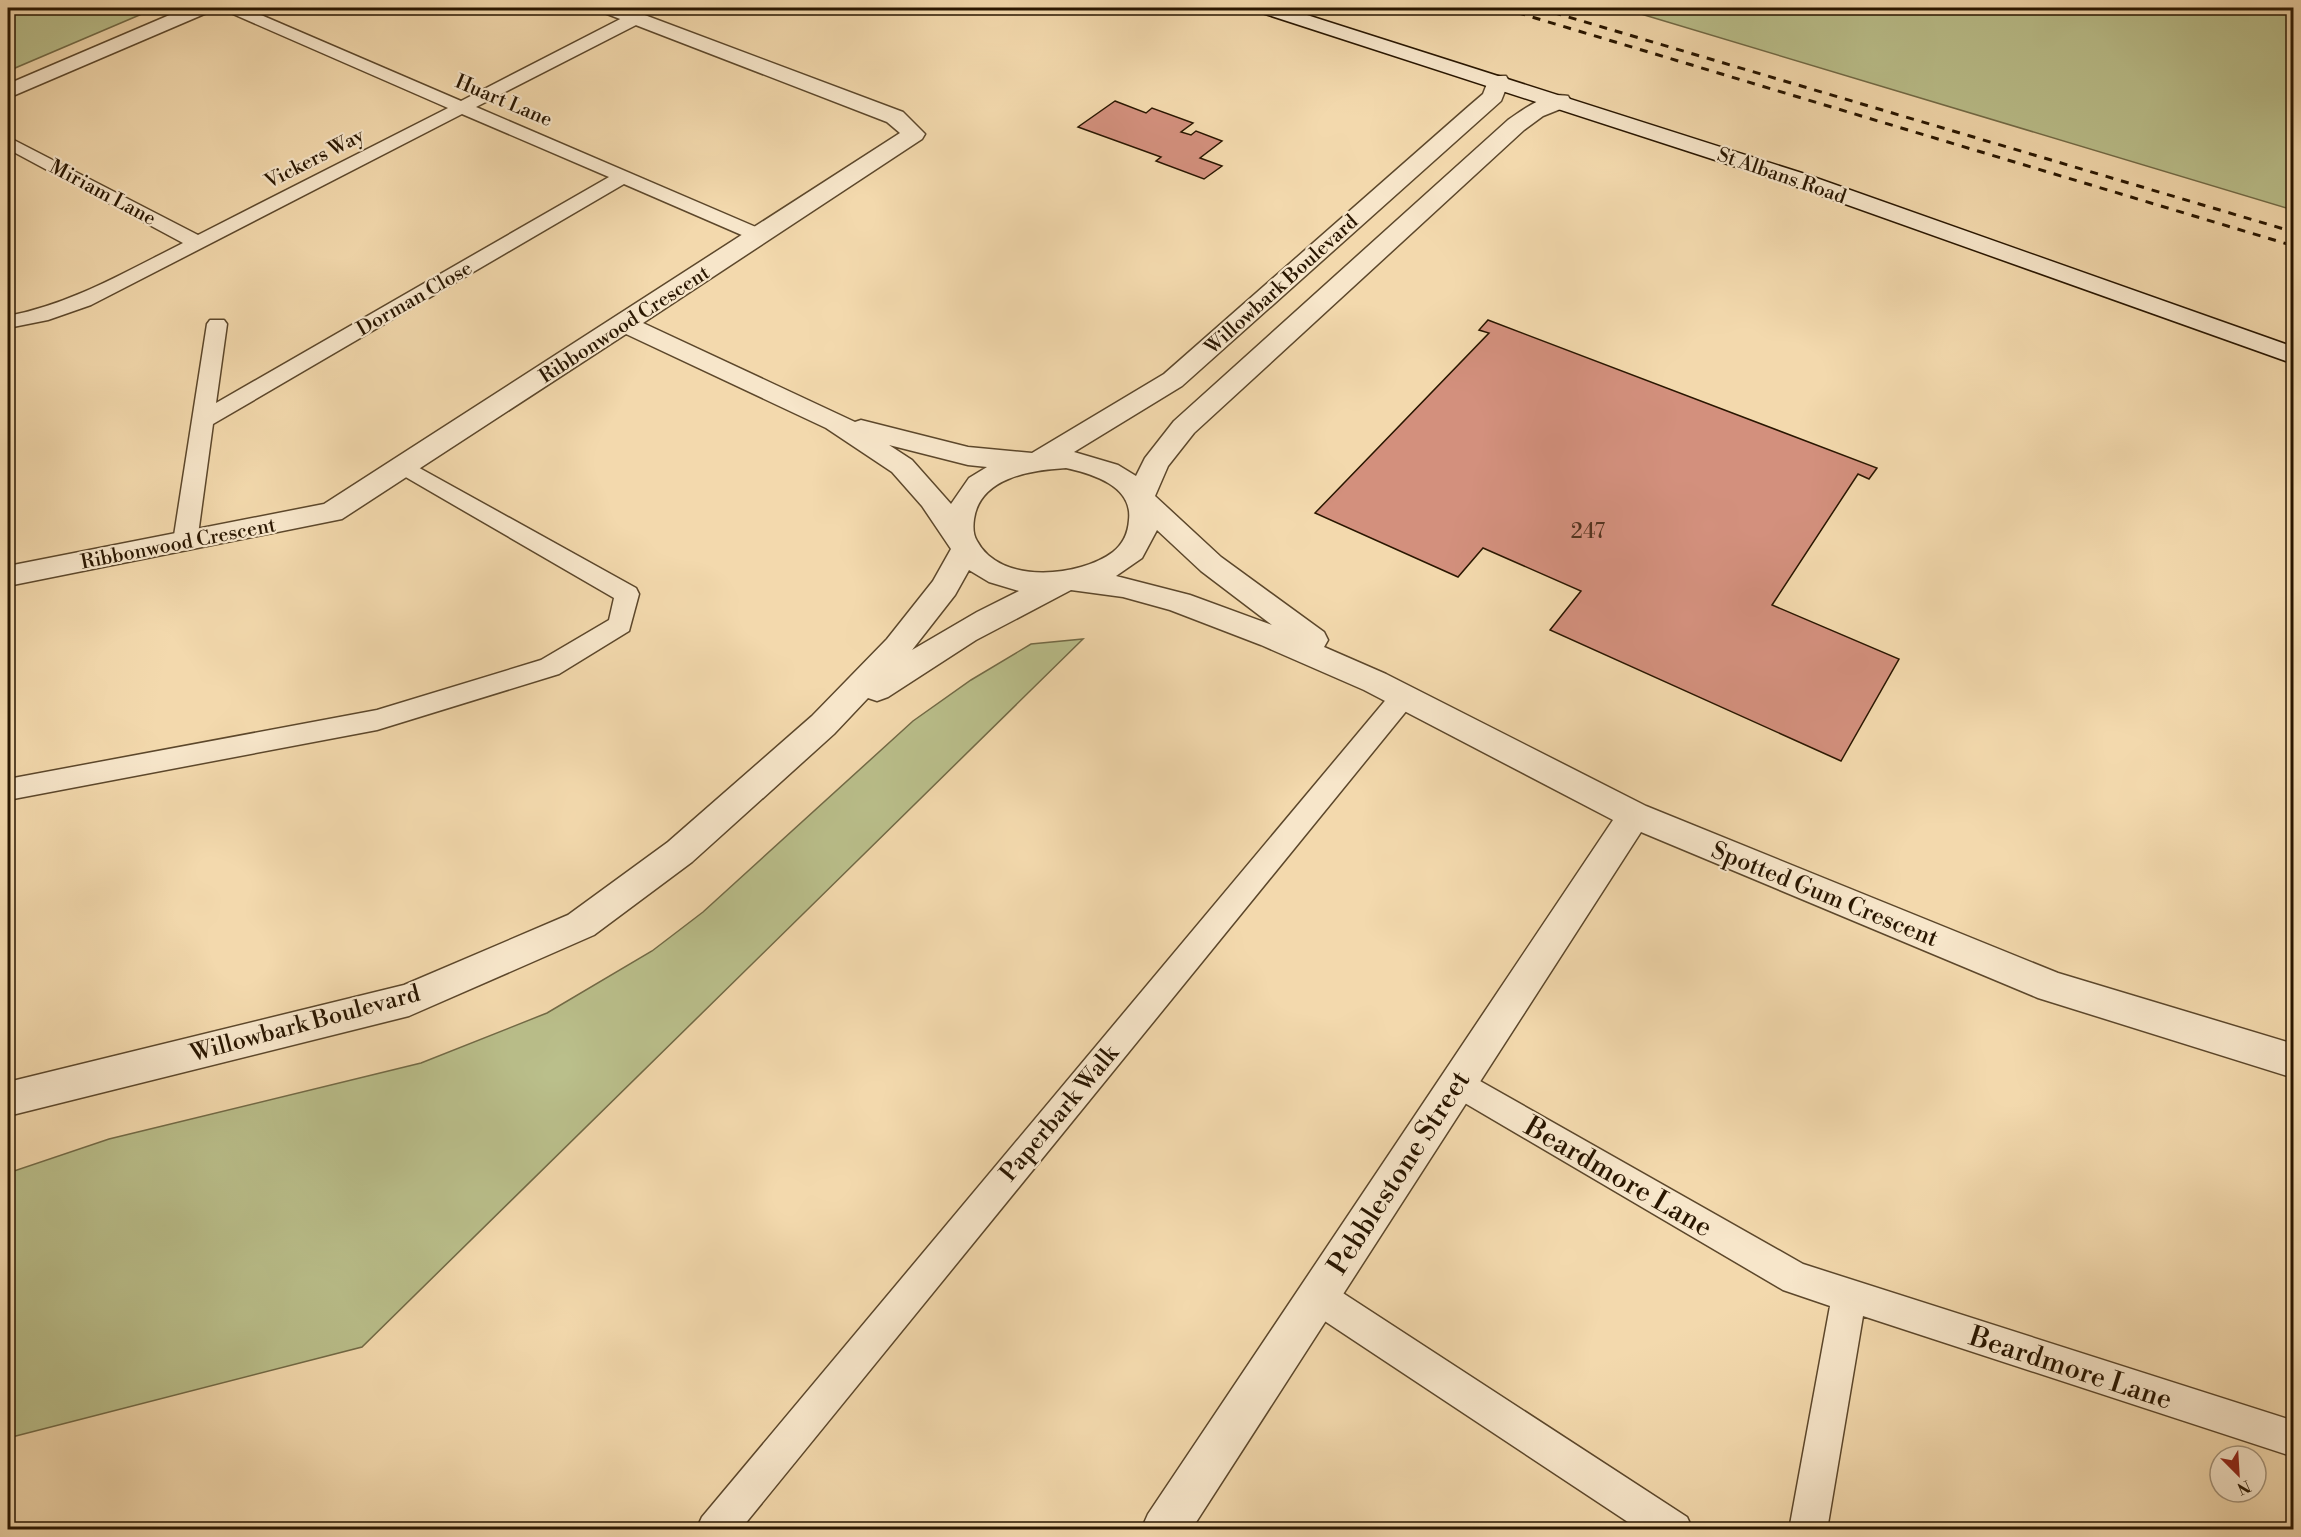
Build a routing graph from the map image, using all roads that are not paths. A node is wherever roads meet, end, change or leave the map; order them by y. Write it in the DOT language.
graph roads {
  1 [pos="202,8"];
  2 [pos="232,8"];
  3 [pos="609,8"];
  4 [pos="1266,8"];
  5 [pos="636,18"];
  6 [pos="1498,81"];
  7 [pos="8,92"];
  8 [pos="1560,101"];
  9 [pos="462,107"];
  10 [pos="8,142"];
  11 [pos="623,177"];
  12 [pos="758,235"];
  13 [pos="198,243"];
  14 [pos="8,322"];
  15 [pos="217,324"];
  16 [pos="624,324"];
  17 [pos="2294,356"];
  18 [pos="204,420"];
  19 [pos="836,422"];
  20 [pos="1034,461"];
  21 [pos="405,467"];
  22 [pos="1140,498"];
  23 [pos="185,542"];
  24 [pos="964,543"];
  25 [pos="8,576"];
  26 [pos="1072,582"];
  27 [pos="1389,689"];
  28 [pos="823,725"];
  29 [pos="8,790"];
  30 [pos="1634,815"];
  31 [pos="2294,1061"];
  32 [pos="1457,1082"];
  33 [pos="15,1098"];
  34 [pos="1849,1295"];
  35 [pos="1317,1296"];
  36 [pos="2294,1439"];
  37 [pos="715,1530"];
  38 [pos="1164,1530"];
  39 [pos="1674,1530"];
  40 [pos="1808,1530"];
  1 -- 7 [label="street"];
  2 -- 9 [label="lane, Huart Lane"];
  3 -- 5 [label="street, Ribbonwood Crescent"];
  4 -- 6 [label="street, St Albans Road"];
  5 -- 9 [label="lane, Vickers Way"];
  5 -- 12 [label="street, Ribbonwood Crescent"];
  6 -- 8 [label="street, St Albans Road"];
  6 -- 20 [label="street, Willowbark Boulevard"];
  8 -- 17 [label="street, St Albans Road"];
  8 -- 22 [label="street, Willowbark Boulevard"];
  9 -- 11 [label="lane, Huart Lane"];
  9 -- 13 [label="lane, Vickers Way"];
  10 -- 13 [label="lane, Miriam Lane"];
  11 -- 12 [label="lane, Huart Lane"];
  11 -- 18 [label="lane, Dorman Close"];
  12 -- 16 [label="street, Ribbonwood Crescent"];
  13 -- 14 [label="lane, Vickers Way"];
  15 -- 18 [label="lane"];
  16 -- 19 [label="street"];
  16 -- 21 [label="street, Ribbonwood Crescent"];
  18 -- 23 [label="lane"];
  19 -- 20 [label="street"];
  19 -- 24 [label="street"];
  20 -- 22 [label="street"];
  20 -- 24 [label="street"];
  21 -- 23 [label="street, Ribbonwood Crescent"];
  21 -- 29 [label="lane"];
  22 -- 26 [label="street"];
  22 -- 27 [label="street, Spotted Gum Crescent"];
  23 -- 25 [label="street, Ribbonwood Crescent"];
  24 -- 26 [label="street"];
  24 -- 28 [label="street, Willowbark Boulevard"];
  26 -- 27 [label="street, Spotted Gum Crescent"];
  26 -- 28 [label="street, Willowbark Boulevard"];
  27 -- 30 [label="street, Spotted Gum Crescent"];
  27 -- 37 [label="lane, Paperbark Walk"];
  28 -- 33 [label="street, Willowbark Boulevard"];
  30 -- 31 [label="street, Spotted Gum Crescent"];
  30 -- 32 [label="street, Pebblestone Street"];
  32 -- 34 [label="lane, Beardmore Lane"];
  32 -- 35 [label="street, Pebblestone Street"];
  34 -- 36 [label="lane, Beardmore Lane"];
  34 -- 40 [label="lane"];
  35 -- 38 [label="street, Pebblestone Street"];
  35 -- 39 [label="lane"];
}
